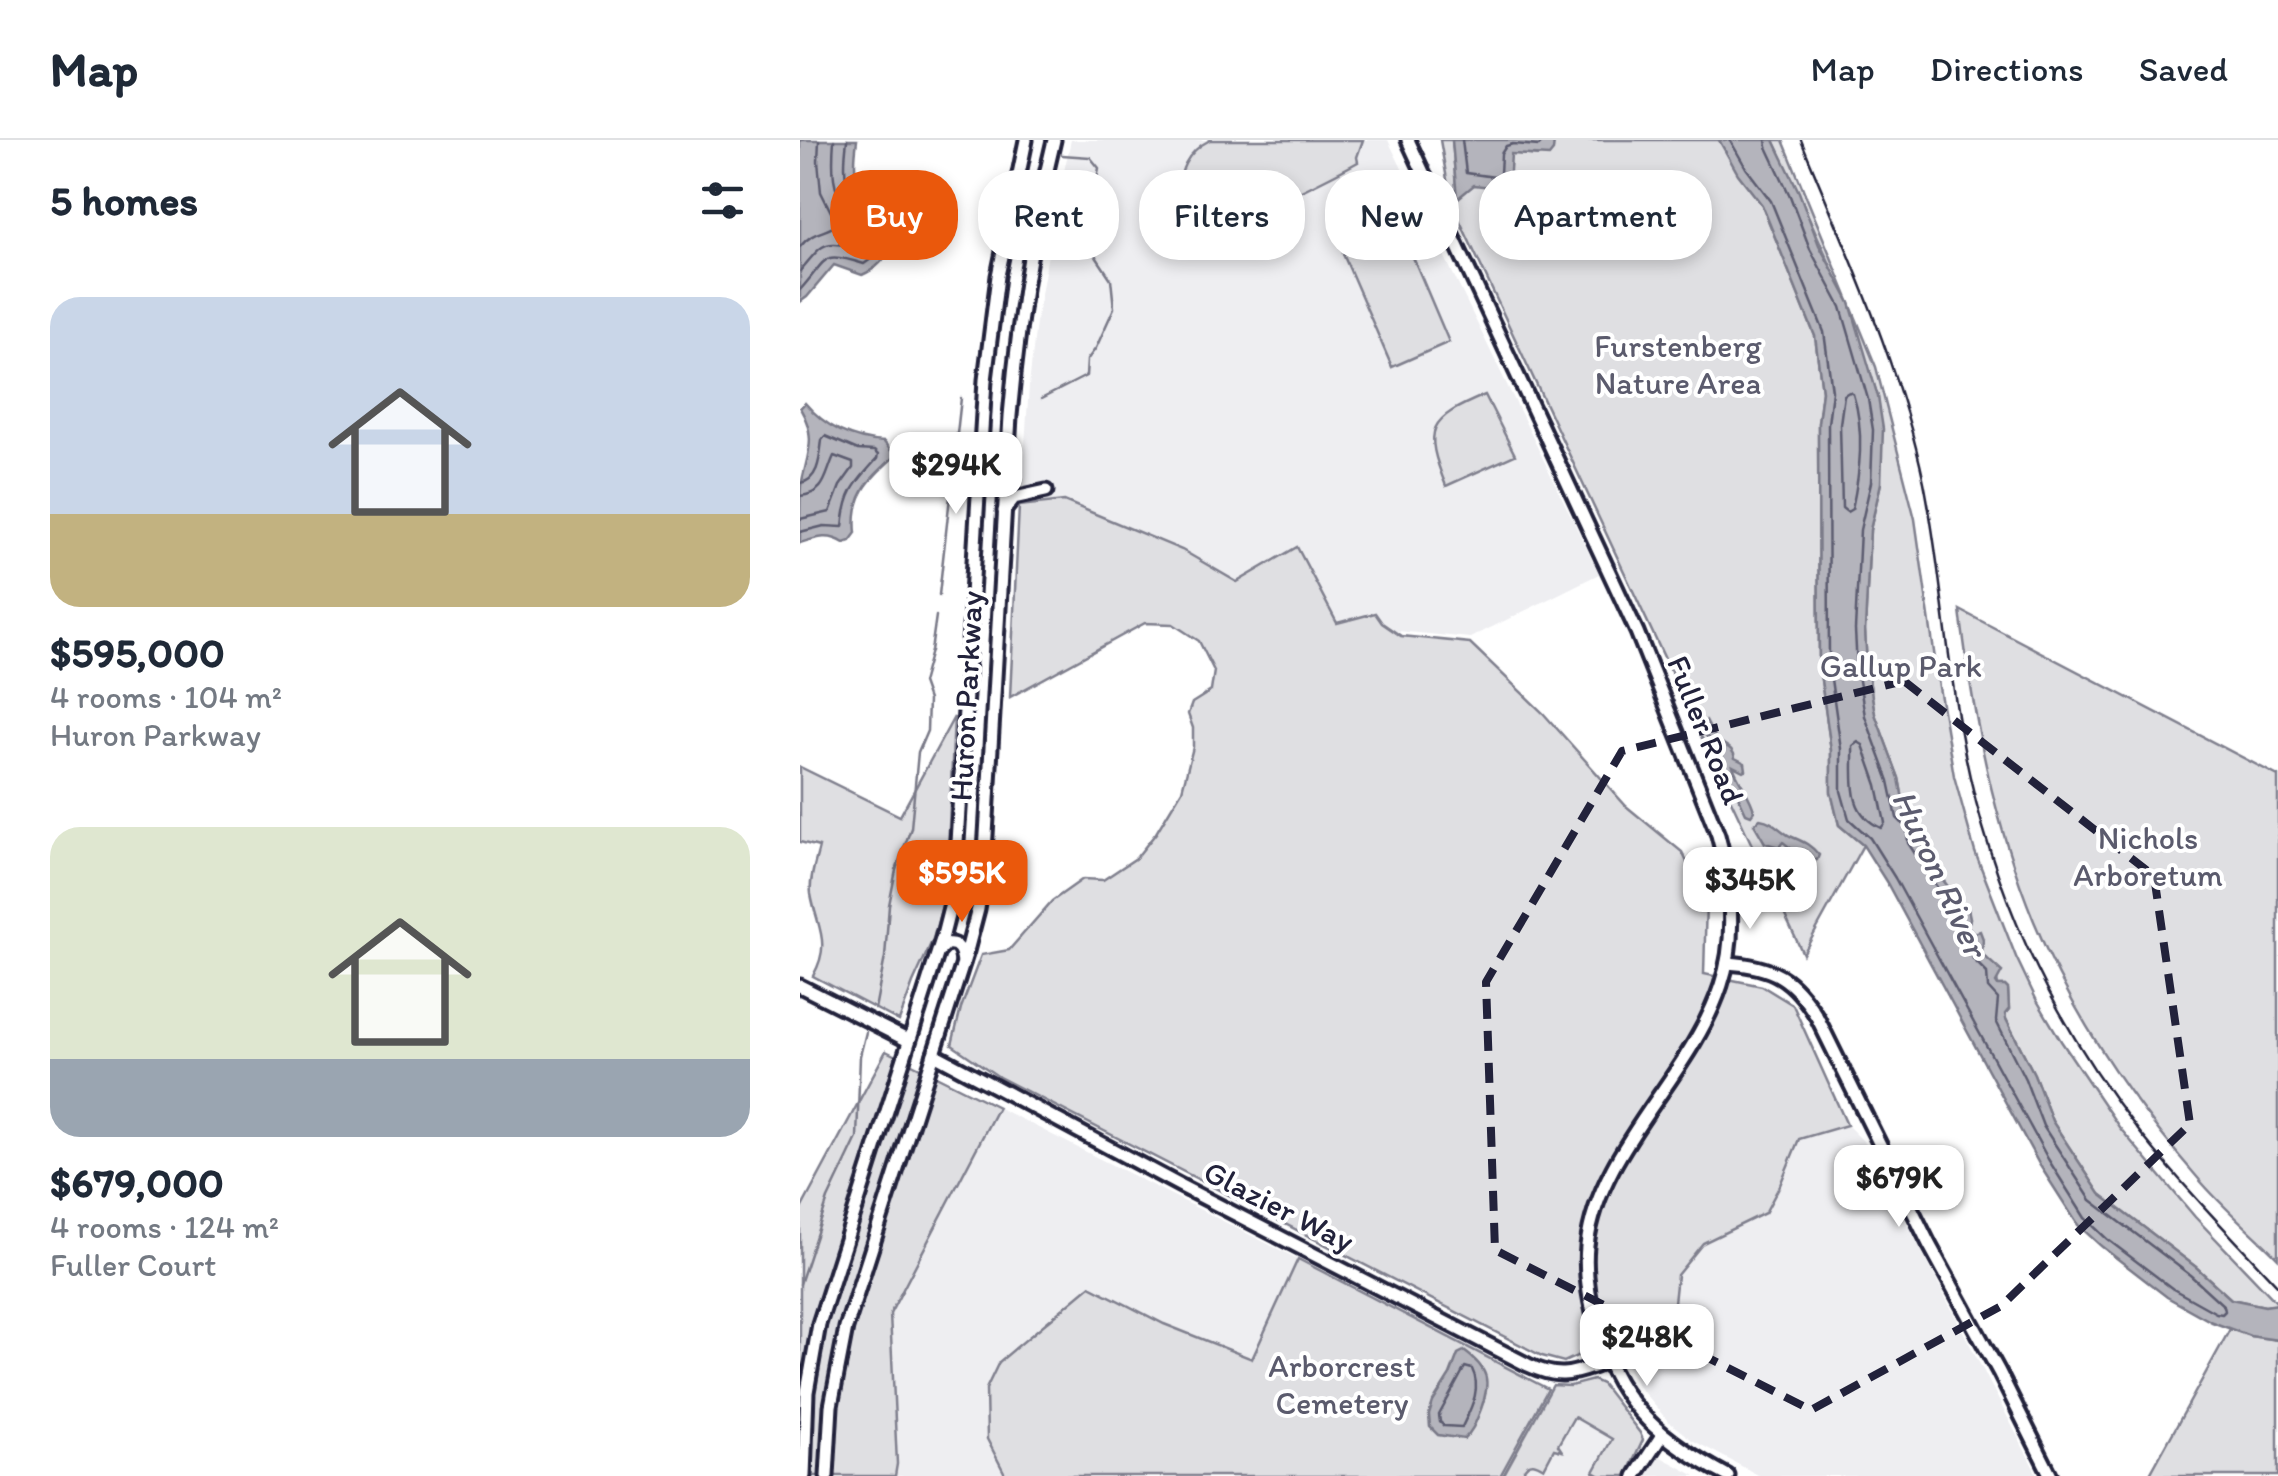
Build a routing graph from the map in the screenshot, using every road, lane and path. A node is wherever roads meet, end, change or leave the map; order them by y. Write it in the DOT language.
graph roads {
  1 [pos="1026,140"];
  2 [pos="1054,140"];
  3 [pos="1408,140"];
  4 [pos="980,470"];
  5 [pos="1006,486"];
  6 [pos="1046,490"];
  7 [pos="1004,511"];
  8 [pos="938,951"];
  9 [pos="963,963"];
  10 [pos="1727,963"];
  11 [pos="800,986"];
  12 [pos="909,1040"];
  13 [pos="934,1054"];
  14 [pos="872,1158"];
  15 [pos="888,1196"];
  16 [pos="1607,1362"];
  17 [pos="1662,1435"];
  18 [pos="804,1476"];
  19 [pos="827,1476"];
  20 [pos="1635,1476"];
  21 [pos="1728,1476"];
  22 [pos="2052,1476"];
  1 -- 4 [label="main road, Huron Parkway"];
  2 -- 5 [label="main road, Huron Parkway"];
  3 -- 10 [label="main road, Fuller Road"];
  4 -- 5 [label="main road"];
  4 -- 8 [label="main road, Huron Parkway"];
  5 -- 7 [label="main road, Huron Parkway"];
  6 -- 7 [label="main road"];
  7 -- 9 [label="main road, Huron Parkway"];
  8 -- 9 [label="main road"];
  8 -- 12 [label="main road, Huron Parkway"];
  9 -- 13 [label="main road, Huron Parkway"];
  10 -- 16 [label="main road, Fuller Road"];
  10 -- 22 [label="main road"];
  11 -- 12 [label="main road"];
  12 -- 14 [label="main road, Huron Parkway"];
  13 -- 15 [label="main road, Huron Parkway"];
  13 -- 16 [label="main road, Glazier Way"];
  14 -- 15 [label="main road"];
  14 -- 18 [label="main road, Huron Parkway"];
  15 -- 19 [label="main road, Huron Parkway"];
  16 -- 17 [label="main road, Fuller Road"];
  17 -- 20 [label="main road"];
  17 -- 21 [label="main road, Fuller Road"];
}
